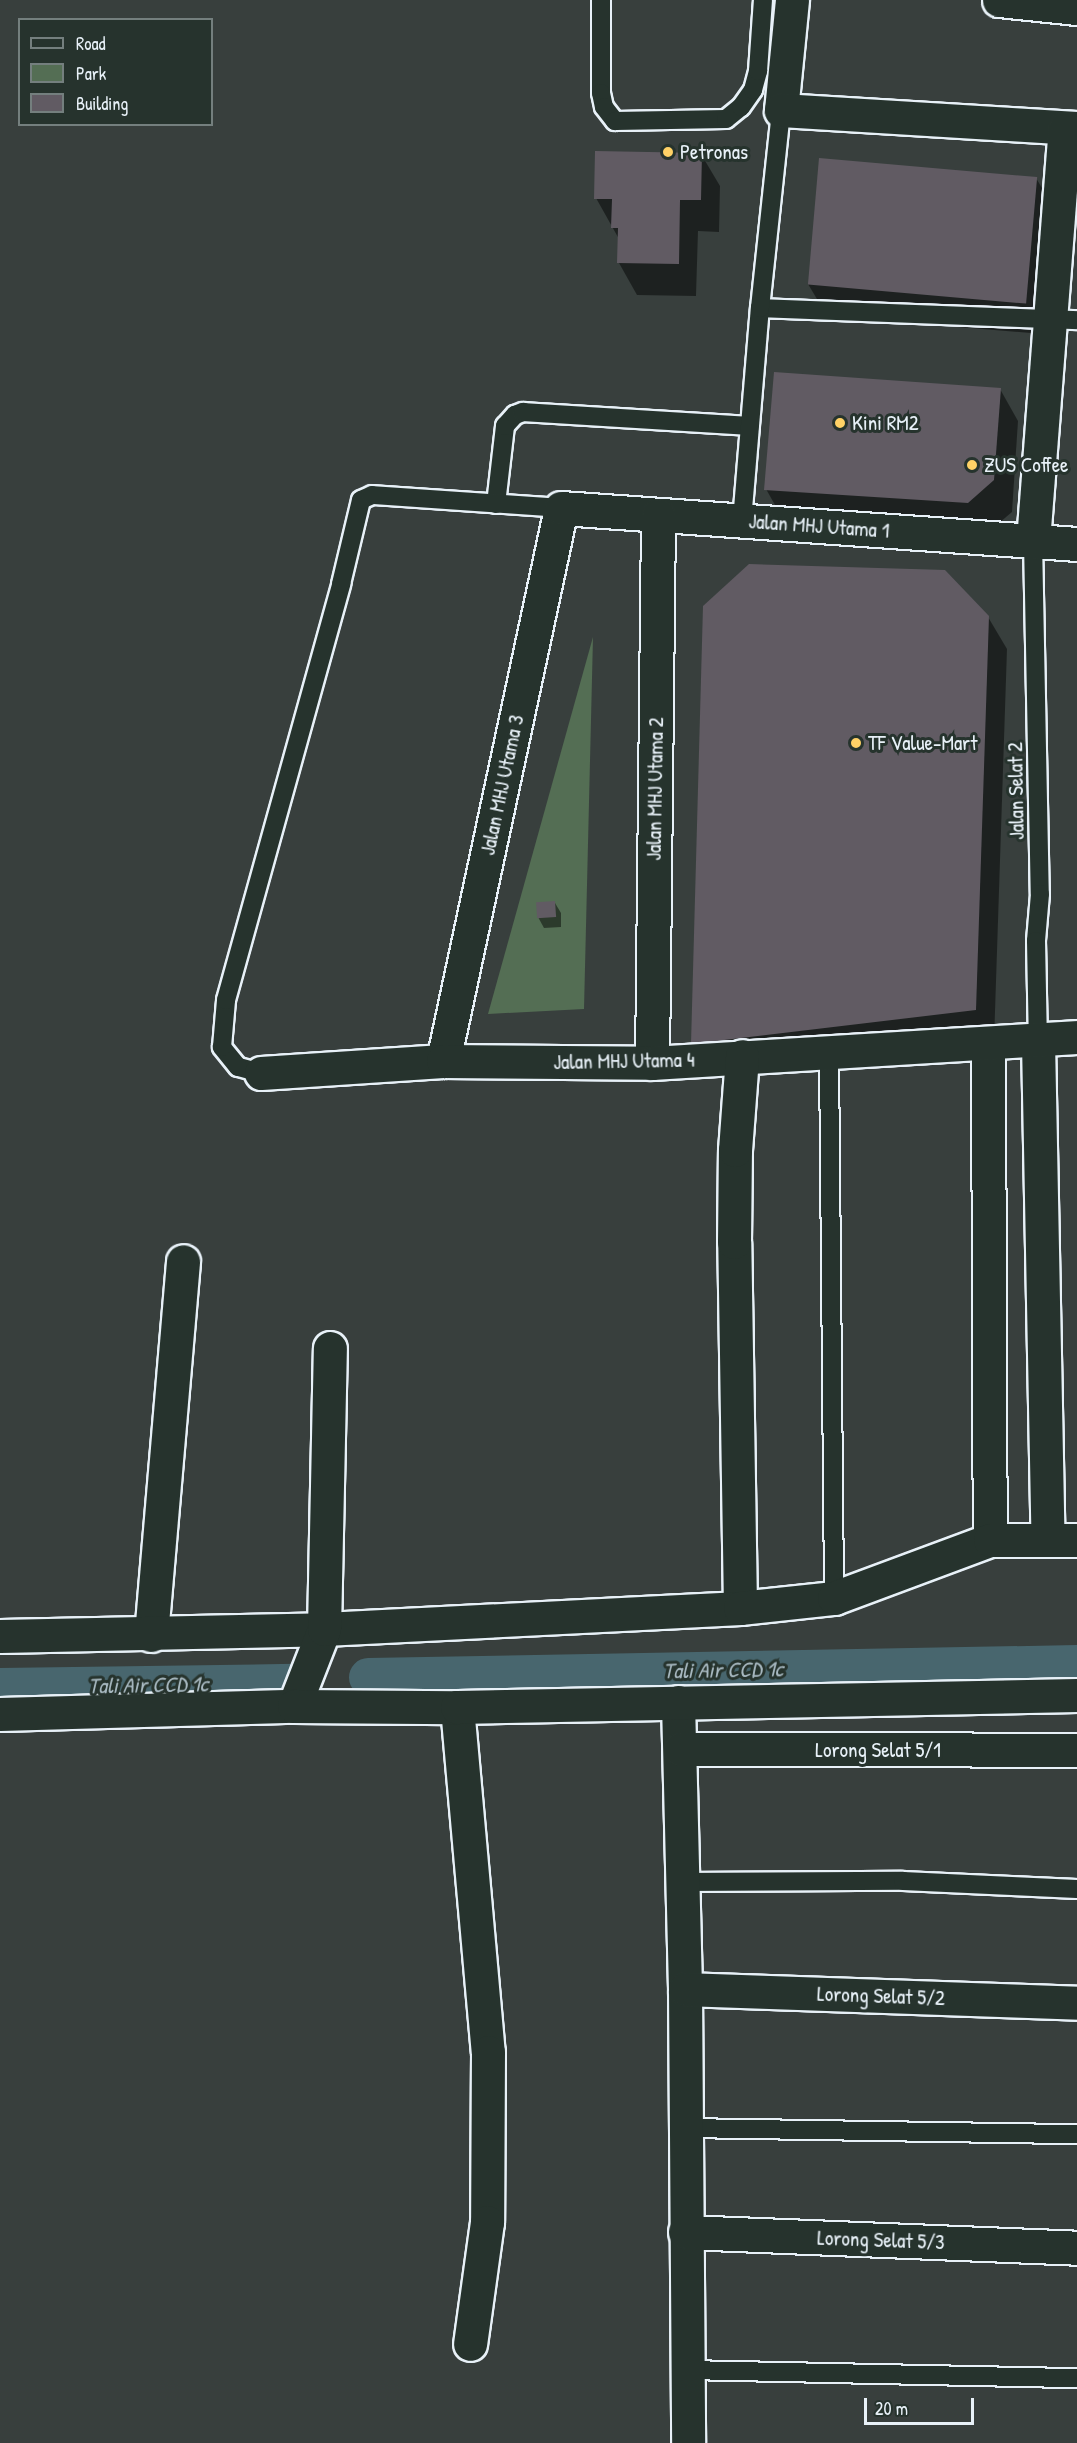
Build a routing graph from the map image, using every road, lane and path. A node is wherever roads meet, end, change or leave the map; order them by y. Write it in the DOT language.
graph roads {
  1 [pos="601,0"];
  2 [pos="763,0"];
  3 [pos="792,0"];
  4 [pos="999,0"];
  5 [pos="1077,8"];
  6 [pos="781,110"];
  7 [pos="1071,128"];
  8 [pos="760,308"];
  9 [pos="1064,320"];
  10 [pos="750,426"];
  11 [pos="496,504"];
  12 [pos="561,508"];
  13 [pos="658,515"];
  14 [pos="742,521"];
  15 [pos="1033,541"];
  16 [pos="1077,544"];
  17 [pos="1077,1037"];
  18 [pos="1038,1041"];
  19 [pos="988,1044"];
  20 [pos="829,1053"];
  21 [pos="742,1056"];
  22 [pos="442,1061"];
  23 [pos="652,1064"];
  24 [pos="261,1073"];
  25 [pos="183,1261"];
  26 [pos="330,1348"];
  27 [pos="990,1540"];
  28 [pos="1063,1540"];
  29 [pos="834,1598"];
  30 [pos="740,1608"];
  31 [pos="324,1629"];
  32 [pos="151,1635"];
  33 [pos="0,1636"];
  34 [pos="1077,1695"];
  35 [pos="678,1702"];
  36 [pos="294,1706"];
  37 [pos="457,1707"];
  38 [pos="0,1714"];
  39 [pos="680,1749"];
  40 [pos="1077,1750"];
  41 [pos="682,1882"];
  42 [pos="1077,1888"];
  43 [pos="685,1989"];
  44 [pos="1077,2003"];
  45 [pos="684,2128"];
  46 [pos="1077,2134"];
  47 [pos="685,2232"];
  48 [pos="1077,2248"];
  49 [pos="470,2344"];
  50 [pos="686,2370"];
  51 [pos="1077,2378"];
  52 [pos="687,2443"];
  1 -- 2 [label="lane"];
  3 -- 6 [label="street"];
  4 -- 5 [label="street"];
  6 -- 7 [label="street"];
  6 -- 8 [label="lane"];
  7 -- 9 [label="street"];
  8 -- 9 [label="lane"];
  8 -- 10 [label="lane"];
  9 -- 15 [label="street"];
  10 -- 11 [label="lane"];
  10 -- 14 [label="lane"];
  11 -- 12 [label="lane"];
  11 -- 24 [label="lane"];
  12 -- 13 [label="street, Jalan MHJ Utama 1"];
  12 -- 22 [label="street, Jalan MHJ Utama 3"];
  13 -- 14 [label="street, Jalan MHJ Utama 1"];
  13 -- 23 [label="street, Jalan MHJ Utama 2"];
  14 -- 15 [label="street, Jalan MHJ Utama 1"];
  15 -- 16 [label="street, Jalan MHJ Utama 1"];
  15 -- 18 [label="lane, Jalan Selat 2"];
  17 -- 18 [label="street, Jalan MHJ Utama 4"];
  18 -- 19 [label="street, Jalan MHJ Utama 4"];
  18 -- 28 [label="street"];
  19 -- 20 [label="street, Jalan MHJ Utama 4"];
  19 -- 27 [label="street"];
  20 -- 21 [label="street, Jalan MHJ Utama 4"];
  20 -- 29 [label="lane"];
  21 -- 23 [label="street, Jalan MHJ Utama 4"];
  21 -- 30 [label="street"];
  22 -- 23 [label="street, Jalan MHJ Utama 4"];
  22 -- 24 [label="street, Jalan MHJ Utama 4"];
  25 -- 32 [label="street"];
  26 -- 31 [label="street"];
  27 -- 28 [label="street"];
  27 -- 29 [label="street"];
  29 -- 30 [label="street"];
  30 -- 31 [label="street"];
  31 -- 32 [label="street"];
  31 -- 36 [label="street"];
  32 -- 33 [label="street"];
  34 -- 35 [label="street"];
  35 -- 37 [label="street"];
  35 -- 39 [label="street"];
  36 -- 37 [label="street"];
  36 -- 38 [label="street"];
  37 -- 49 [label="street"];
  39 -- 40 [label="street, Lorong Selat 5/1"];
  39 -- 41 [label="street"];
  41 -- 42 [label="lane"];
  41 -- 43 [label="street"];
  43 -- 44 [label="street, Lorong Selat 5/2"];
  43 -- 45 [label="street"];
  45 -- 46 [label="lane"];
  45 -- 47 [label="street"];
  47 -- 48 [label="street, Lorong Selat 5/3"];
  47 -- 50 [label="street"];
  50 -- 51 [label="lane"];
  50 -- 52 [label="street"];
}
